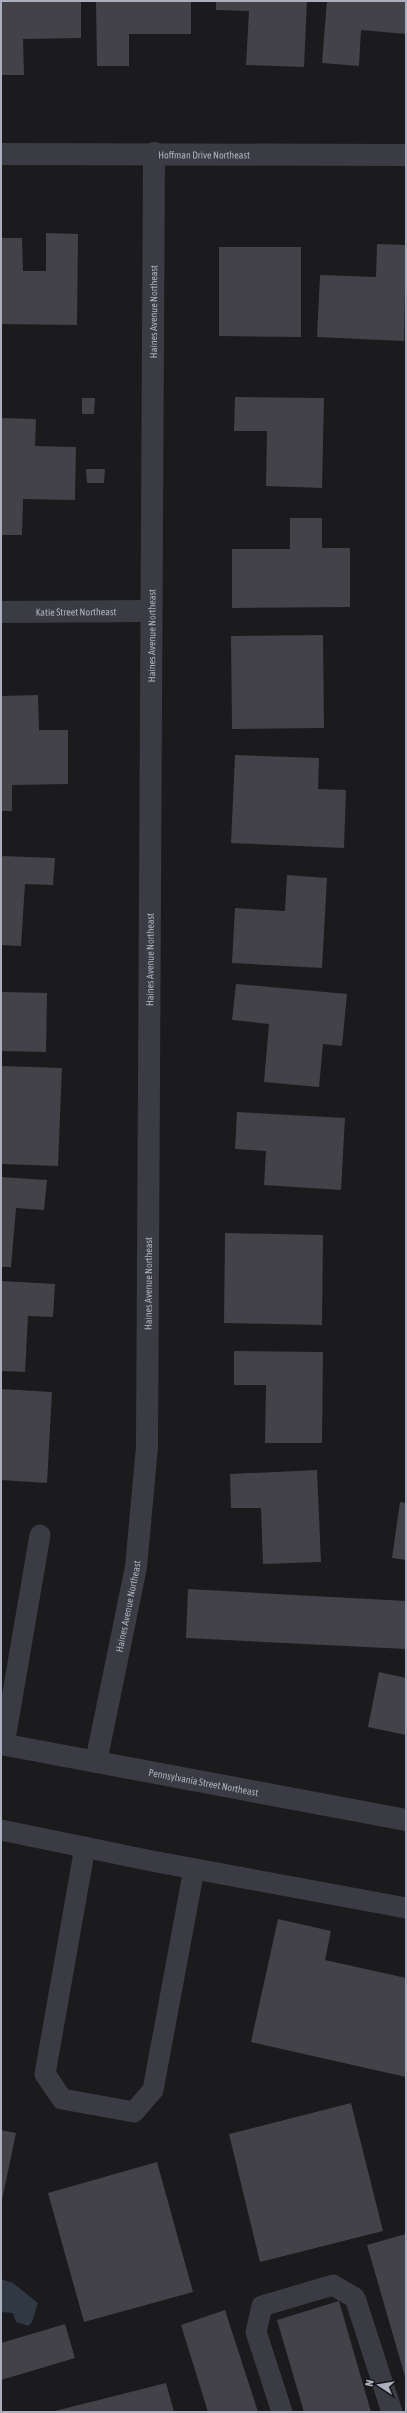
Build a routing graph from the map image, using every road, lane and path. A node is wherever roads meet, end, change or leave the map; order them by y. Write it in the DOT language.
graph roads {
  1 [pos="154,153"];
  2 [pos="1,154"];
  3 [pos="406,155"];
  4 [pos="150,611"];
  5 [pos="1,612"];
  6 [pos="40,1534"];
  7 [pos="3,1744"];
  8 [pos="96,1762"];
  9 [pos="406,1820"];
  10 [pos="1,1830"];
  11 [pos="85,1847"];
  12 [pos="194,1869"];
  13 [pos="406,1908"];
  14 [pos="282,2412"];
  15 [pos="392,2412"];
  1 -- 2 [label="street, Hoffman Drive Northeast"];
  1 -- 3 [label="street, Hoffman Drive Northeast"];
  1 -- 4 [label="street, Haines Avenue Northeast"];
  4 -- 5 [label="street, Katie Street Northeast"];
  4 -- 8 [label="street, Haines Avenue Northeast"];
  6 -- 7 [label="lane"];
  7 -- 8 [label="street, Pennsylvania Street Northeast"];
  8 -- 9 [label="street, Pennsylvania Street Northeast"];
  10 -- 11 [label="lane"];
  11 -- 12 [label="lane"];
  11 -- 12 [label="lane"];
  12 -- 13 [label="lane"];
  14 -- 15 [label="lane"];
}
